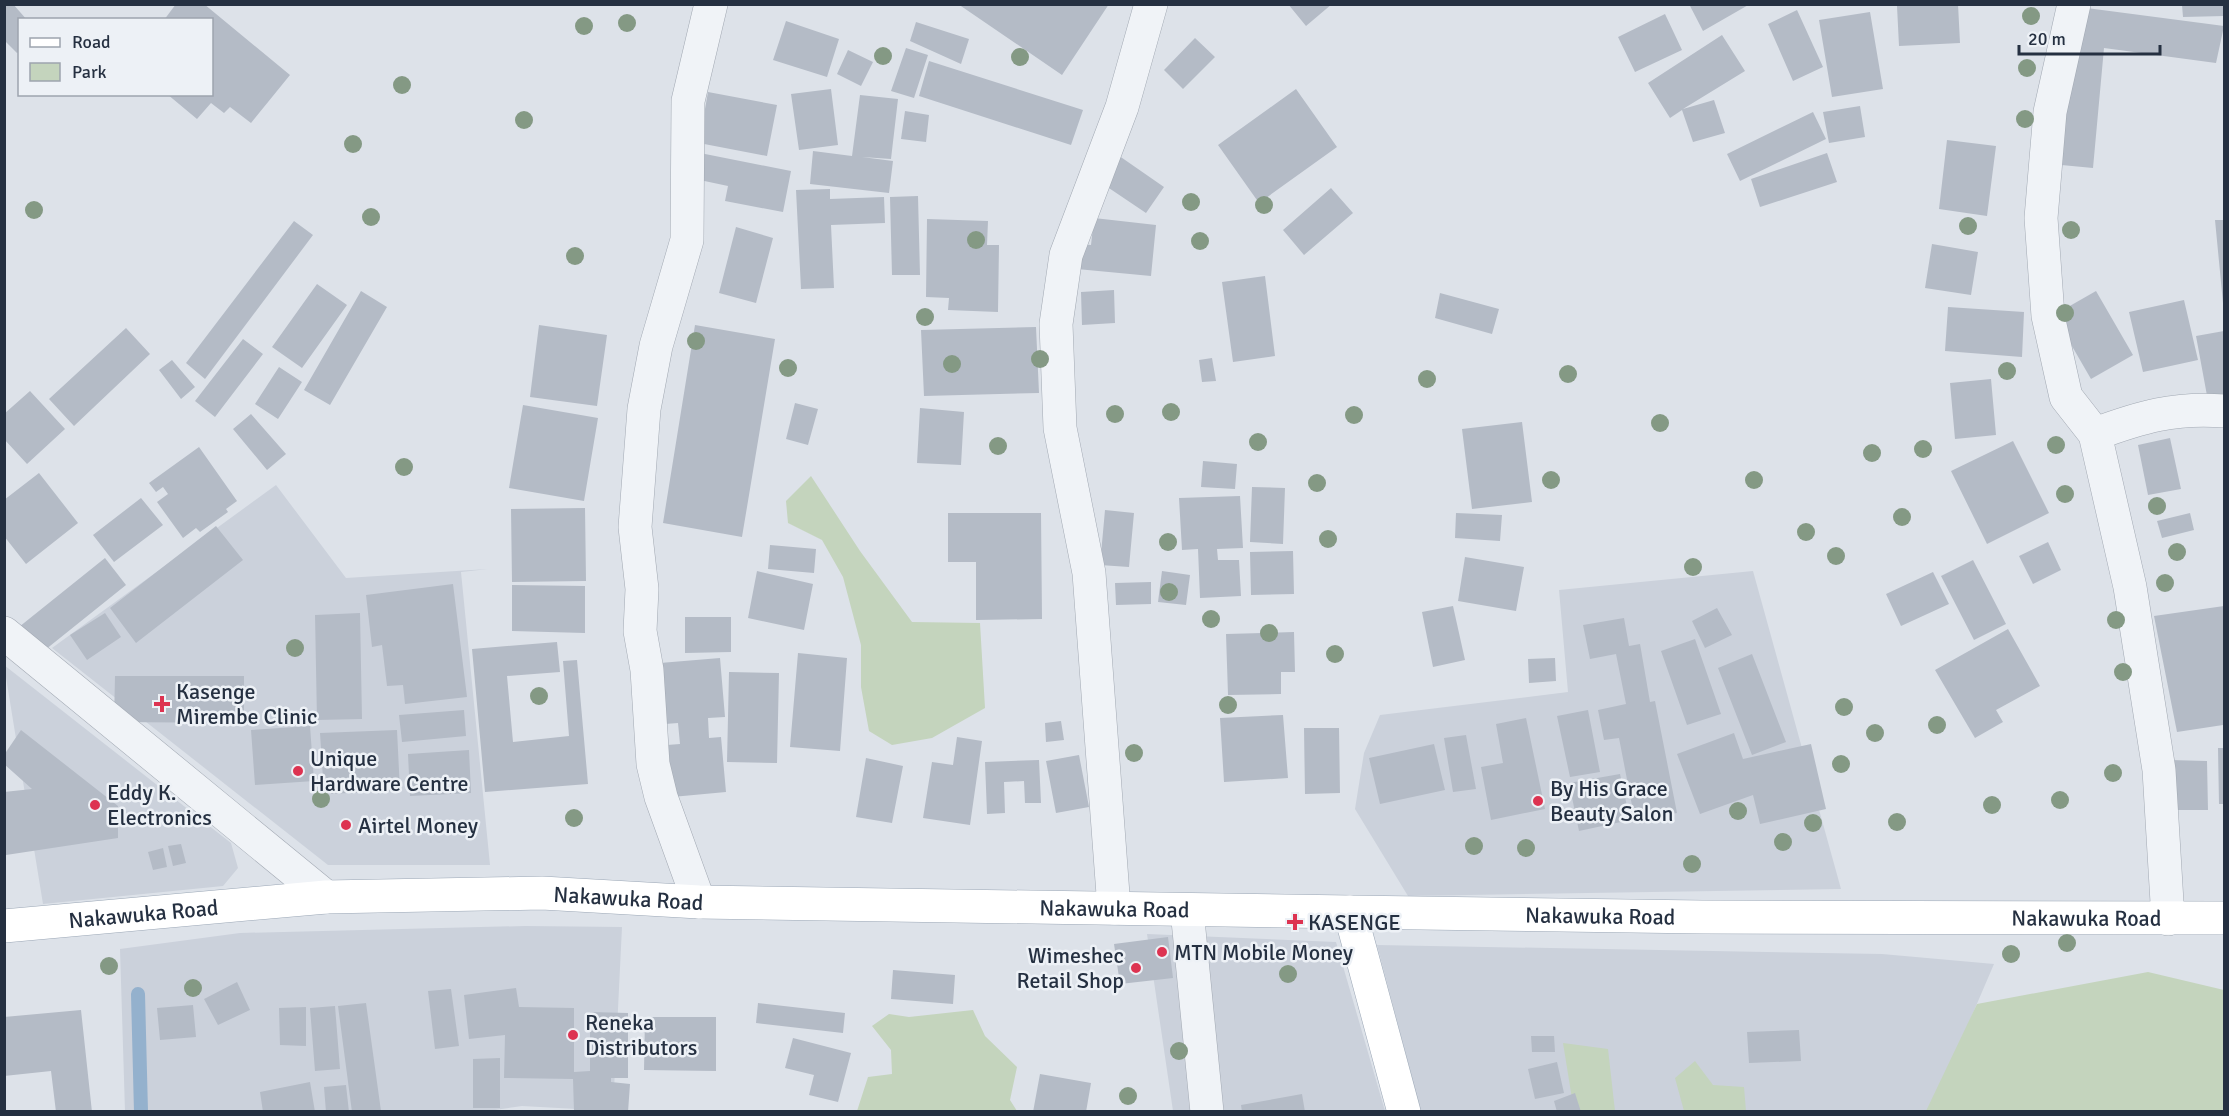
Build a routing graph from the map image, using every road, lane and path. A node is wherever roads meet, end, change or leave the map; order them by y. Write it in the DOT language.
graph roads {
  1 [pos="711,4"];
  2 [pos="1151,4"];
  3 [pos="2074,4"];
  4 [pos="2224,411"];
  5 [pos="2095,434"];
  6 [pos="4,633"];
  7 [pos="326,897"];
  8 [pos="699,902"];
  9 [pos="1114,909"];
  10 [pos="1187,910"];
  11 [pos="1350,912"];
  12 [pos="2224,918"];
  13 [pos="2168,919"];
  14 [pos="4,926"];
  15 [pos="1207,1112"];
  16 [pos="1404,1112"];
  1 -- 8 [label="street"];
  2 -- 9 [label="street"];
  3 -- 5 [label="street"];
  4 -- 5 [label="street"];
  5 -- 13 [label="street"];
  6 -- 7 [label="street"];
  7 -- 8 [label="main road, Nakawuka Road"];
  7 -- 14 [label="main road, Nakawuka Road"];
  8 -- 9 [label="main road, Nakawuka Road"];
  9 -- 10 [label="main road, Nakawuka Road"];
  10 -- 11 [label="main road, Nakawuka Road"];
  10 -- 15 [label="street"];
  11 -- 13 [label="main road, Nakawuka Road"];
  11 -- 16 [label="main road"];
  12 -- 13 [label="main road, Nakawuka Road"];
}
